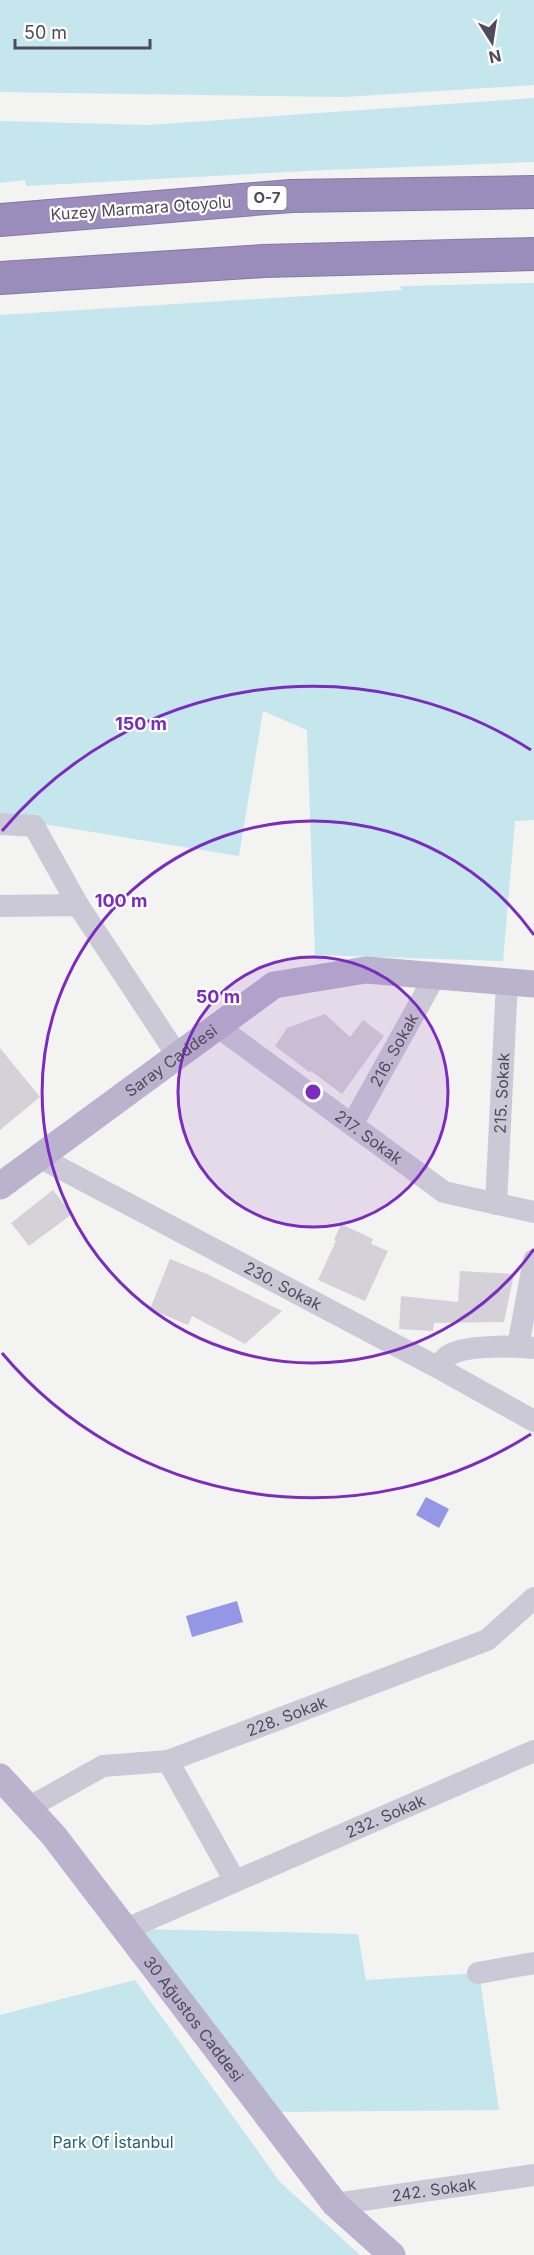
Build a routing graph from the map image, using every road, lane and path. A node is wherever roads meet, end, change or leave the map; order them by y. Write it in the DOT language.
graph roads {
  1 [pos="534,192"];
  2 [pos="0,220"];
  3 [pos="534,254"];
  4 [pos="0,278"];
  5 [pos="0,824"];
  6 [pos="78,905"];
  7 [pos="0,906"];
  8 [pos="435,976"];
  9 [pos="507,982"];
  10 [pos="534,984"];
  11 [pos="217,1026"];
  12 [pos="177,1055"];
  13 [pos="352,1125"];
  14 [pos="39,1157"];
  15 [pos="3,1177"];
  16 [pos="496,1204"];
  17 [pos="534,1212"];
  18 [pos="534,1260"];
  19 [pos="526,1347"];
  20 [pos="436,1367"];
  21 [pos="534,1421"];
  22 [pos="534,1598"];
  23 [pos="534,1751"];
  24 [pos="168,1761"];
  25 [pos="0,1777"];
  26 [pos="28,1808"];
  27 [pos="235,1881"];
  28 [pos="124,1930"];
  29 [pos="534,1963"];
  30 [pos="478,1973"];
  31 [pos="534,2175"];
  32 [pos="335,2204"];
  33 [pos="392,2255"];
  1 -- 2 [label="highway, Kuzey Marmara Otoyolu / O-7"];
  3 -- 4 [label="highway"];
  5 -- 6 [label="street"];
  6 -- 7 [label="street"];
  6 -- 12 [label="street"];
  8 -- 9 [label="main road, Saray Caddesi"];
  8 -- 11 [label="main road, Saray Caddesi"];
  8 -- 13 [label="street, 216. Sokak"];
  9 -- 10 [label="main road, Saray Caddesi"];
  9 -- 16 [label="street, 215. Sokak"];
  11 -- 12 [label="main road, Saray Caddesi"];
  11 -- 13 [label="street, 217. Sokak"];
  12 -- 14 [label="main road, Saray Caddesi"];
  13 -- 16 [label="street, 217. Sokak"];
  14 -- 15 [label="main road, Saray Caddesi"];
  14 -- 20 [label="street, 230. Sokak"];
  16 -- 17 [label="street, 217. Sokak"];
  18 -- 19 [label="street"];
  19 -- 20 [label="street"];
  20 -- 21 [label="street, 230. Sokak"];
  22 -- 24 [label="street, 228. Sokak"];
  23 -- 27 [label="street, 232. Sokak"];
  24 -- 26 [label="street, 228. Sokak"];
  24 -- 27 [label="street"];
  25 -- 26 [label="main road, 30 Ağustos Caddesi"];
  26 -- 28 [label="main road, 30 Ağustos Caddesi"];
  27 -- 28 [label="street, 232. Sokak"];
  28 -- 32 [label="main road, 30 Ağustos Caddesi"];
  29 -- 30 [label="street"];
  31 -- 32 [label="street, 242. Sokak"];
  32 -- 33 [label="main road, 30 Ağustos Caddesi"];
}
